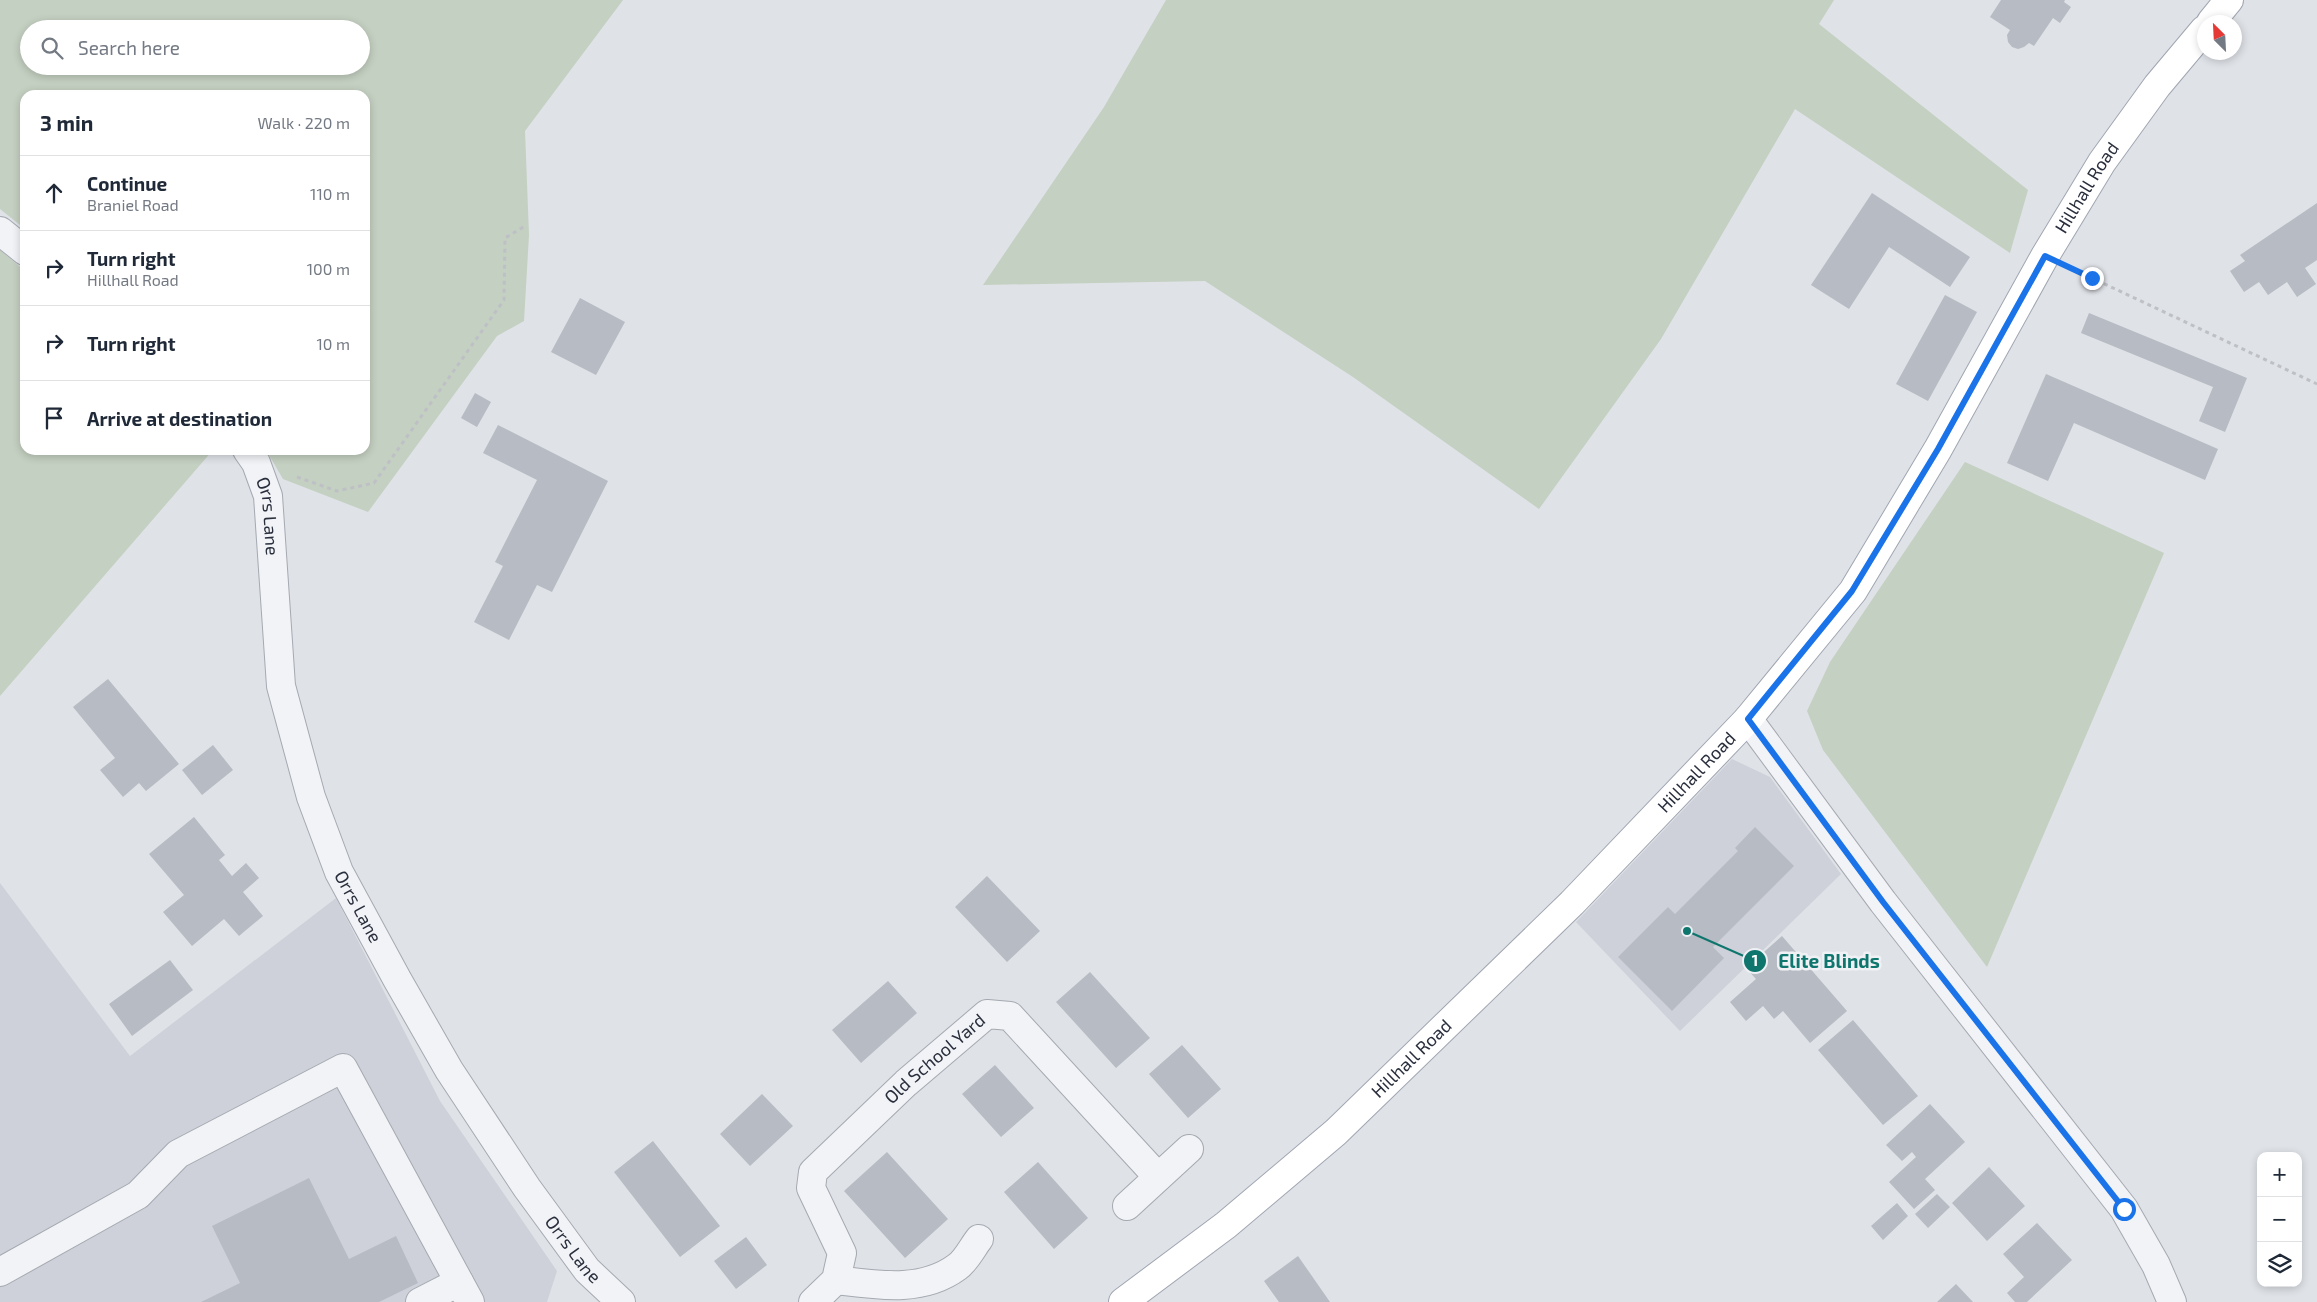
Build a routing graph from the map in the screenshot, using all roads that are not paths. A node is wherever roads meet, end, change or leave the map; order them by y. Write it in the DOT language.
graph roads {
  1 [pos="2229,0"];
  2 [pos="2217,15"];
  3 [pos="2197,38"];
  4 [pos="0,231"];
  5 [pos="20,247"];
  6 [pos="252,456"];
  7 [pos="1748,719"];
  8 [pos="1189,1149"];
  9 [pos="1158,1177"];
  10 [pos="1127,1206"];
  11 [pos="979,1239"];
  12 [pos="0,1272"];
  13 [pos="836,1280"];
  14 [pos="464,1292"];
  15 [pos="420,1302"];
  16 [pos="621,1302"];
  17 [pos="814,1302"];
  18 [pos="1123,1302"];
  19 [pos="2172,1302"];
  1 -- 2 [label="main road"];
  3 -- 7 [label="main road, Hillhall Road"];
  4 -- 5 [label="street"];
  6 -- 16 [label="street, Orrs Lane"];
  7 -- 18 [label="main road, Hillhall Road"];
  7 -- 19 [label="street"];
  8 -- 9 [label="street"];
  9 -- 10 [label="street"];
  9 -- 13 [label="street, Old School Yard"];
  11 -- 13 [label="street"];
  12 -- 14 [label="street"];
  13 -- 17 [label="street"];
  14 -- 15 [label="street"];
}
